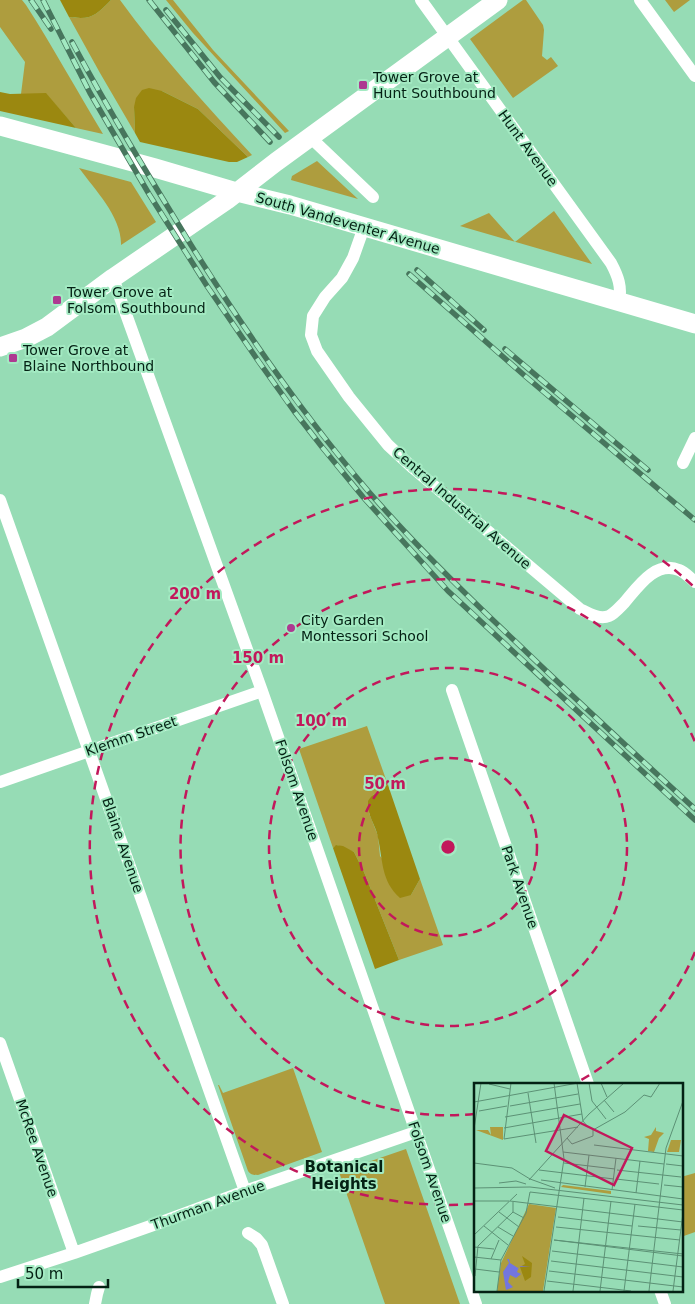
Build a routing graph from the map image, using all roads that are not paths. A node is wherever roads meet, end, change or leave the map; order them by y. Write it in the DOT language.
graph roads {
  1 [pos="421,0"];
  2 [pos="498,0"];
  3 [pos="640,0"];
  4 [pos="448,37"];
  5 [pos="695,76"];
  6 [pos="0,126"];
  7 [pos="311,138"];
  8 [pos="237,192"];
  9 [pos="373,197"];
  10 [pos="364,226"];
  11 [pos="113,278"];
  12 [pos="619,301"];
  13 [pos="695,324"];
  14 [pos="0,347"];
  15 [pos="695,438"];
  16 [pos="683,463"];
  17 [pos="0,500"];
  18 [pos="695,582"];
  19 [pos="452,690"];
  20 [pos="262,691"];
  21 [pos="90,751"];
  22 [pos="0,782"];
  23 [pos="0,1042"];
  24 [pos="588,1083"];
  25 [pos="416,1132"];
  26 [pos="245,1191"];
  27 [pos="248,1233"];
  28 [pos="74,1253"];
  29 [pos="0,1277"];
  30 [pos="99,1286"];
  31 [pos="661,1292"];
  32 [pos="96,1304"];
  33 [pos="283,1304"];
  34 [pos="476,1304"];
  35 [pos="665,1304"];
  1 -- 4 [label="street, Hunt Avenue"];
  2 -- 4 [label="main road"];
  3 -- 5 [label="street"];
  4 -- 7 [label="main road"];
  4 -- 12 [label="street, Hunt Avenue"];
  6 -- 8 [label="main road, South Vandeventer Avenue"];
  7 -- 8 [label="main road"];
  7 -- 9 [label="street"];
  8 -- 10 [label="main road, South Vandeventer Avenue"];
  8 -- 11 [label="main road"];
  10 -- 12 [label="main road, South Vandeventer Avenue"];
  10 -- 18 [label="street, Central Industrial Avenue"];
  11 -- 14 [label="main road"];
  11 -- 20 [label="street, Folsom Avenue"];
  12 -- 13 [label="main road, South Vandeventer Avenue"];
  15 -- 16 [label="street"];
  17 -- 21 [label="street, Blaine Avenue"];
  19 -- 24 [label="street, Park Avenue"];
  20 -- 21 [label="street, Klemm Street"];
  20 -- 25 [label="street, Folsom Avenue"];
  21 -- 22 [label="street, Klemm Street"];
  21 -- 26 [label="street, Blaine Avenue"];
  23 -- 28 [label="street, McRee Avenue"];
  25 -- 26 [label="street, Thurman Avenue"];
  25 -- 34 [label="street, Folsom Avenue"];
  26 -- 28 [label="street, Thurman Avenue"];
  27 -- 33 [label="street"];
  28 -- 29 [label="street, Thurman Avenue"];
  30 -- 32 [label="street"];
  31 -- 35 [label="street"];
}
